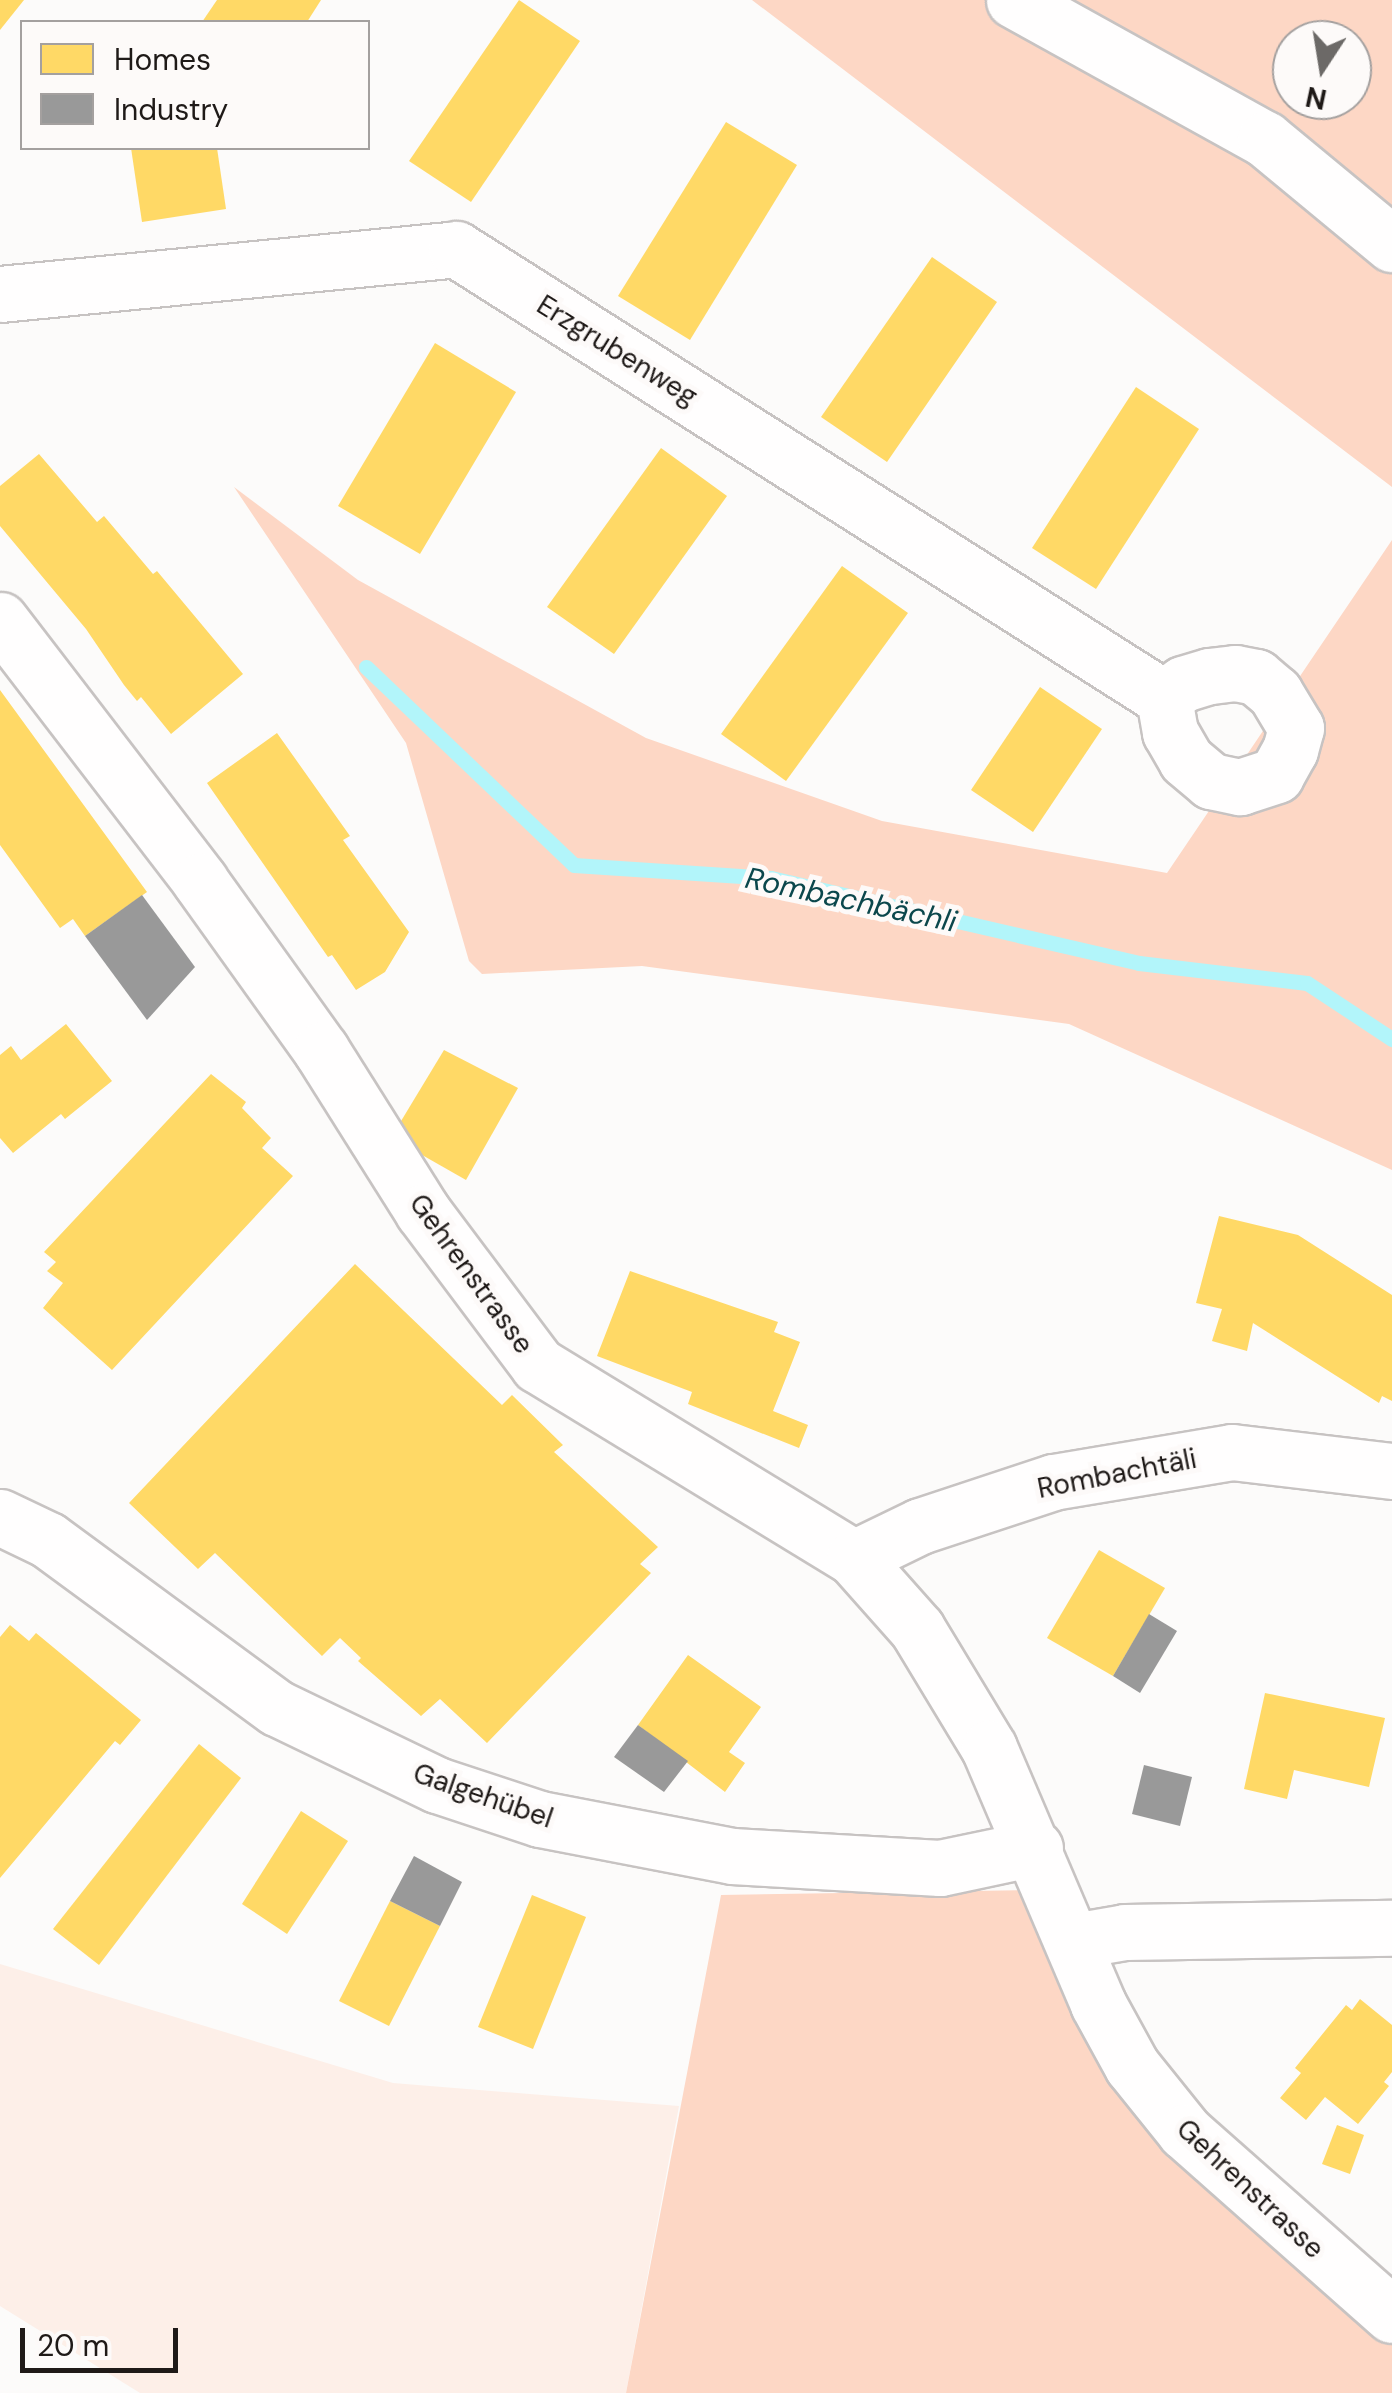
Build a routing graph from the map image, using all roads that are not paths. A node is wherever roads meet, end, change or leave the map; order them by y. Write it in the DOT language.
graph roads {
  1 [pos="1014,0"];
  2 [pos="1392,244"];
  3 [pos="0,294"];
  4 [pos="0,620"];
  5 [pos="1164,698"];
  6 [pos="1392,1470"];
  7 [pos="0,1516"];
  8 [pos="854,1558"];
  9 [pos="1034,1848"];
  10 [pos="1392,1928"];
  11 [pos="1074,1941"];
  12 [pos="1392,2315"];
  1 -- 2 [label="street"];
  3 -- 5 [label="street, Erzgrubenweg"];
  4 -- 8 [label="street, Gehrenstrasse"];
  6 -- 8 [label="street, Rombachtäli"];
  7 -- 9 [label="street, Galgehübel"];
  8 -- 9 [label="street, Gehrenstrasse"];
  9 -- 11 [label="street, Gehrenstrasse"];
  10 -- 11 [label="street"];
  11 -- 12 [label="street, Gehrenstrasse"];
}
